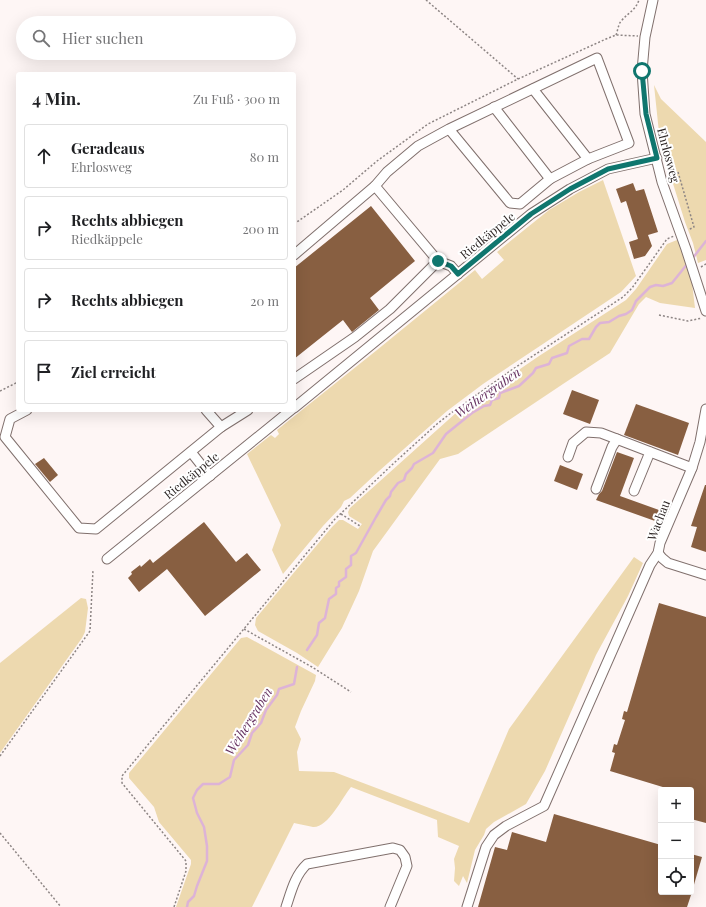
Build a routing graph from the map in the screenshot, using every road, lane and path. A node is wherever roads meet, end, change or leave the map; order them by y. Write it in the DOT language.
graph roads {
  1 [pos="426,0"];
  2 [pos="639,0"];
  3 [pos="653,0"];
  4 [pos="616,35"];
  5 [pos="518,79"];
  6 [pos="533,89"];
  7 [pos="494,107"];
  8 [pos="450,129"];
  9 [pos="657,158"];
  10 [pos="588,159"];
  11 [pos="678,172"];
  12 [pos="550,179"];
  13 [pos="375,186"];
  14 [pos="681,232"];
  15 [pos="296,253"];
  16 [pos="438,261"];
  17 [pos="458,274"];
  18 [pos="706,311"];
  19 [pos="659,314"];
  20 [pos="706,318"];
  21 [pos="296,378"];
  22 [pos="16,383"];
  23 [pos="0,391"];
  24 [pos="296,406"];
  25 [pos="706,409"];
  26 [pos="23,412"];
  27 [pos="208,412"];
  28 [pos="245,412"];
  29 [pos="289,412"];
  30 [pos="221,428"];
  31 [pos="617,439"];
  32 [pos="191,452"];
  33 [pos="650,452"];
  34 [pos="568,457"];
  35 [pos="692,468"];
  36 [pos="210,476"];
  37 [pos="596,489"];
  38 [pos="634,491"];
  39 [pos="341,514"];
  40 [pos="360,526"];
  41 [pos="658,553"];
  42 [pos="107,559"];
  43 [pos="93,570"];
  44 [pos="706,575"];
  45 [pos="244,629"];
  46 [pos="351,692"];
  47 [pos="0,756"];
  48 [pos="0,833"];
  49 [pos="61,907"];
  50 [pos="174,907"];
  51 [pos="286,907"];
  52 [pos="390,907"];
  53 [pos="467,907"];
  1 -- 5 [label="path"];
  2 -- 4 [label="path"];
  3 -- 9 [label="street, Ehrlosweg"];
  6 -- 7 [label="street"];
  6 -- 10 [label="street"];
  6 -- 10 [label="street"];
  7 -- 8 [label="street"];
  7 -- 12 [label="street"];
  8 -- 12 [label="street"];
  8 -- 13 [label="street"];
  9 -- 14 [label="street, Ehrlosweg"];
  9 -- 17 [label="street, Riedkäppele"];
  10 -- 12 [label="street"];
  11 -- 14 [label="path"];
  13 -- 15 [label="street"];
  13 -- 16 [label="street"];
  14 -- 18 [label="street, Ehrlosweg"];
  14 -- 39 [label="path"];
  16 -- 17 [label="street"];
  16 -- 21 [label="street"];
  17 -- 24 [label="street, Riedkäppele"];
  19 -- 20 [label="path"];
  22 -- 23 [label="path"];
  25 -- 35 [label="street, Wachau"];
  26 -- 32 [label="street"];
  27 -- 30 [label="street"];
  28 -- 30 [label="street"];
  29 -- 36 [label="street, Riedkäppele"];
  30 -- 32 [label="street"];
  31 -- 33 [label="street"];
  31 -- 34 [label="street"];
  31 -- 37 [label="street"];
  32 -- 36 [label="street"];
  33 -- 35 [label="street"];
  33 -- 38 [label="street"];
  35 -- 41 [label="street, Wachau"];
  36 -- 42 [label="street, Riedkäppele"];
  39 -- 40 [label="path"];
  39 -- 45 [label="path"];
  41 -- 44 [label="street, Wachau"];
  41 -- 53 [label="street"];
  43 -- 47 [label="path"];
  45 -- 46 [label="path"];
  45 -- 50 [label="path"];
  48 -- 49 [label="path"];
  51 -- 52 [label="street"];
}
